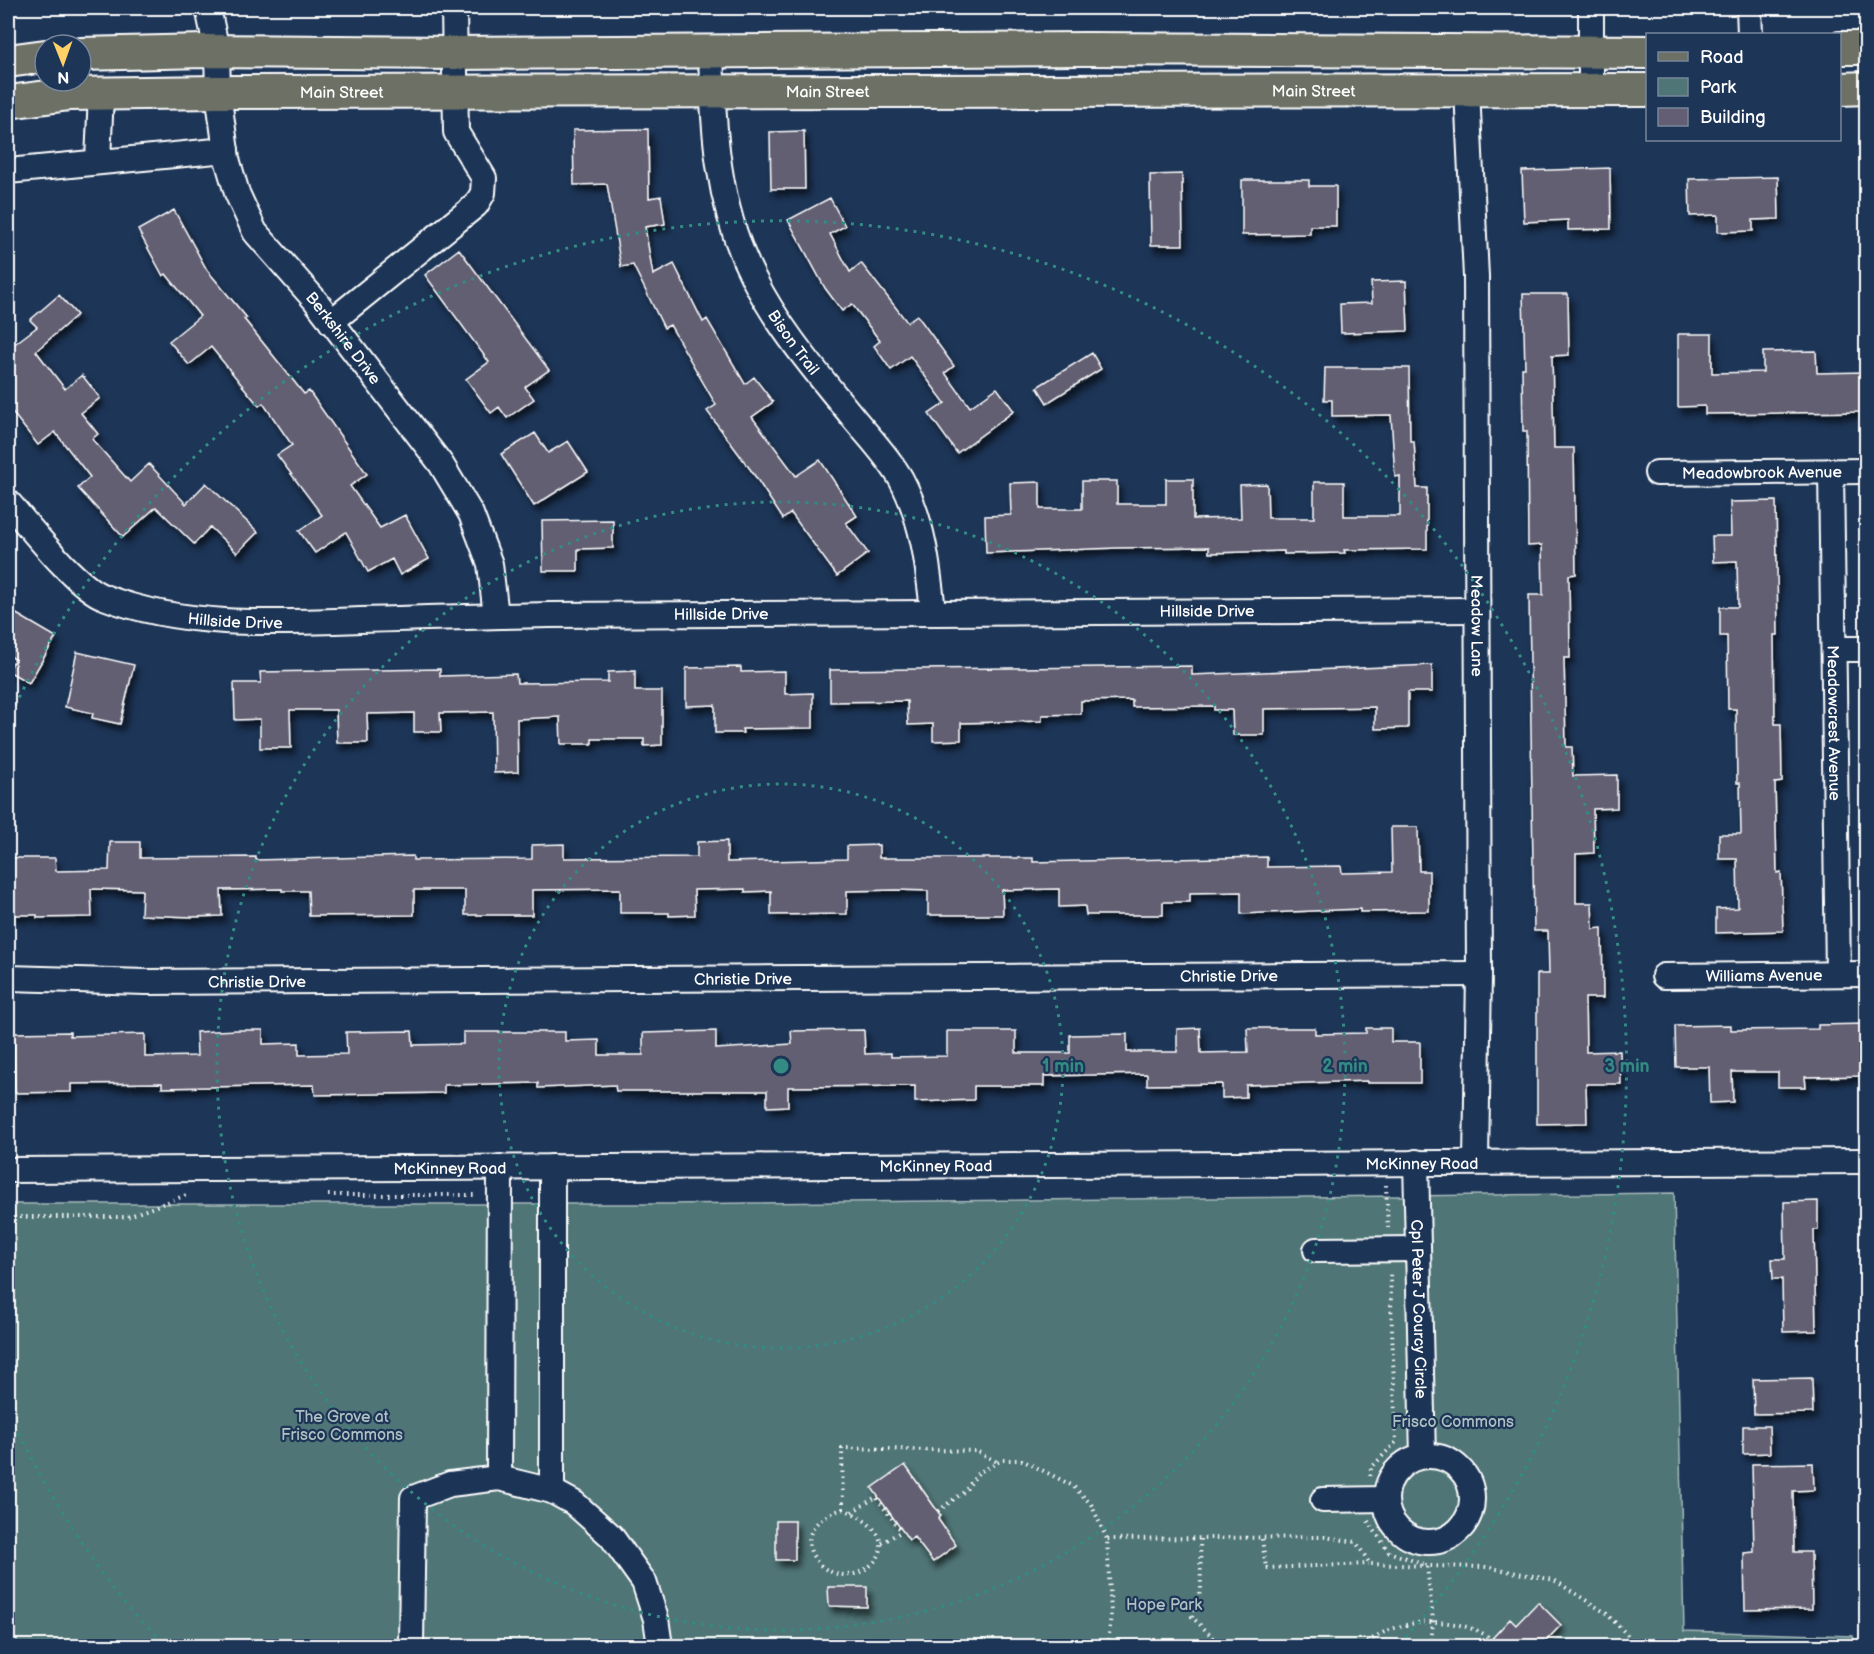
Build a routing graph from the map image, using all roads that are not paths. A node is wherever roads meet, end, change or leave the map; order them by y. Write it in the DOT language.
graph roads {
  1 [pos="208,8"];
  2 [pos="454,8"];
  3 [pos="1591,8"];
  4 [pos="1749,8"];
  5 [pos="1750,33"];
  6 [pos="1841,48"];
  7 [pos="1866,48"];
  8 [pos="1086,49"];
  9 [pos="217,51"];
  10 [pos="711,51"];
  11 [pos="1646,52"];
  12 [pos="454,53"];
  13 [pos="1590,53"];
  14 [pos="93,54"];
  15 [pos="33,58"];
  16 [pos="8,61"];
  17 [pos="1841,88"];
  18 [pos="1866,88"];
  19 [pos="1467,90"];
  20 [pos="1646,90"];
  21 [pos="455,91"];
  22 [pos="1087,91"];
  23 [pos="1591,91"];
  24 [pos="218,92"];
  25 [pos="712,92"];
  26 [pos="101,94"];
  27 [pos="8,102"];
  28 [pos="226,150"];
  29 [pos="98,160"];
  30 [pos="8,171"];
  31 [pos="331,321"];
  32 [pos="1832,471"];
  33 [pos="1866,471"];
  34 [pos="1657,473"];
  35 [pos="8,502"];
  36 [pos="1478,610"];
  37 [pos="933,611"];
  38 [pos="496,616"];
  39 [pos="1866,648"];
  40 [pos="1834,649"];
  41 [pos="1479,974"];
  42 [pos="1838,974"];
  43 [pos="1866,974"];
  44 [pos="1664,976"];
  45 [pos="8,978"];
  46 [pos="1476,1161"];
  47 [pos="1866,1161"];
  48 [pos="1416,1162"];
  49 [pos="500,1167"];
  50 [pos="552,1167"];
  51 [pos="8,1170"];
  52 [pos="1418,1249"];
  53 [pos="1316,1250"];
  54 [pos="1423,1456"];
  55 [pos="499,1478"];
  56 [pos="552,1491"];
  57 [pos="1323,1500"];
  58 [pos="1375,1500"];
  59 [pos="411,1647"];
  60 [pos="660,1647"];
  1 -- 9 [label="street, Berkshire Drive"];
  2 -- 12 [label="street"];
  3 -- 13 [label="street"];
  4 -- 5 [label="street"];
  6 -- 7 [label="main road"];
  8 -- 10 [label="main road"];
  8 -- 13 [label="main road"];
  8 -- 22 [label="main road"];
  9 -- 12 [label="main road"];
  9 -- 14 [label="main road"];
  9 -- 24 [label="street, Berkshire Drive"];
  10 -- 12 [label="main road"];
  10 -- 25 [label="street, Bison Trail"];
  11 -- 13 [label="main road"];
  12 -- 21 [label="street"];
  13 -- 23 [label="street"];
  15 -- 16 [label="main road"];
  17 -- 18 [label="main road"];
  19 -- 22 [label="main road, Main Street"];
  19 -- 23 [label="main road, Main Street"];
  19 -- 36 [label="street, Meadow Lane"];
  20 -- 23 [label="main road, Main Street"];
  21 -- 24 [label="main road, Main Street"];
  21 -- 25 [label="main road, Main Street"];
  21 -- 31 [label="street"];
  22 -- 25 [label="main road, Main Street"];
  24 -- 26 [label="main road, Main Street"];
  24 -- 28 [label="street, Berkshire Drive"];
  25 -- 37 [label="street, Bison Trail"];
  26 -- 27 [label="main road, Main Street"];
  26 -- 29 [label="street"];
  28 -- 29 [label="street"];
  28 -- 31 [label="street, Berkshire Drive"];
  29 -- 30 [label="street"];
  31 -- 38 [label="street, Berkshire Drive"];
  32 -- 33 [label="street, Meadowbrook Avenue"];
  32 -- 34 [label="street, Meadowbrook Avenue"];
  32 -- 40 [label="street, Meadowcrest Avenue"];
  35 -- 38 [label="street, Hillside Drive"];
  36 -- 37 [label="street, Hillside Drive"];
  36 -- 41 [label="street, Meadow Lane"];
  37 -- 38 [label="street, Hillside Drive"];
  39 -- 40 [label="street"];
  40 -- 42 [label="street, Meadowcrest Avenue"];
  41 -- 45 [label="street, Christie Drive"];
  41 -- 46 [label="street, Meadow Lane"];
  42 -- 43 [label="street, Williams Avenue"];
  42 -- 44 [label="street, Williams Avenue"];
  46 -- 47 [label="street, McKinney Road"];
  46 -- 48 [label="street, McKinney Road"];
  48 -- 50 [label="street, McKinney Road"];
  48 -- 52 [label="street, Cpl Peter J Courcy Circle"];
  49 -- 50 [label="street, McKinney Road"];
  49 -- 51 [label="street, McKinney Road"];
  49 -- 55 [label="street"];
  50 -- 56 [label="street"];
  52 -- 53 [label="street"];
  52 -- 54 [label="street, Cpl Peter J Courcy Circle"];
  54 -- 58 [label="street"];
  54 -- 58 [label="street"];
  55 -- 56 [label="street"];
  55 -- 59 [label="street"];
  56 -- 60 [label="street"];
  57 -- 58 [label="street"];
}
